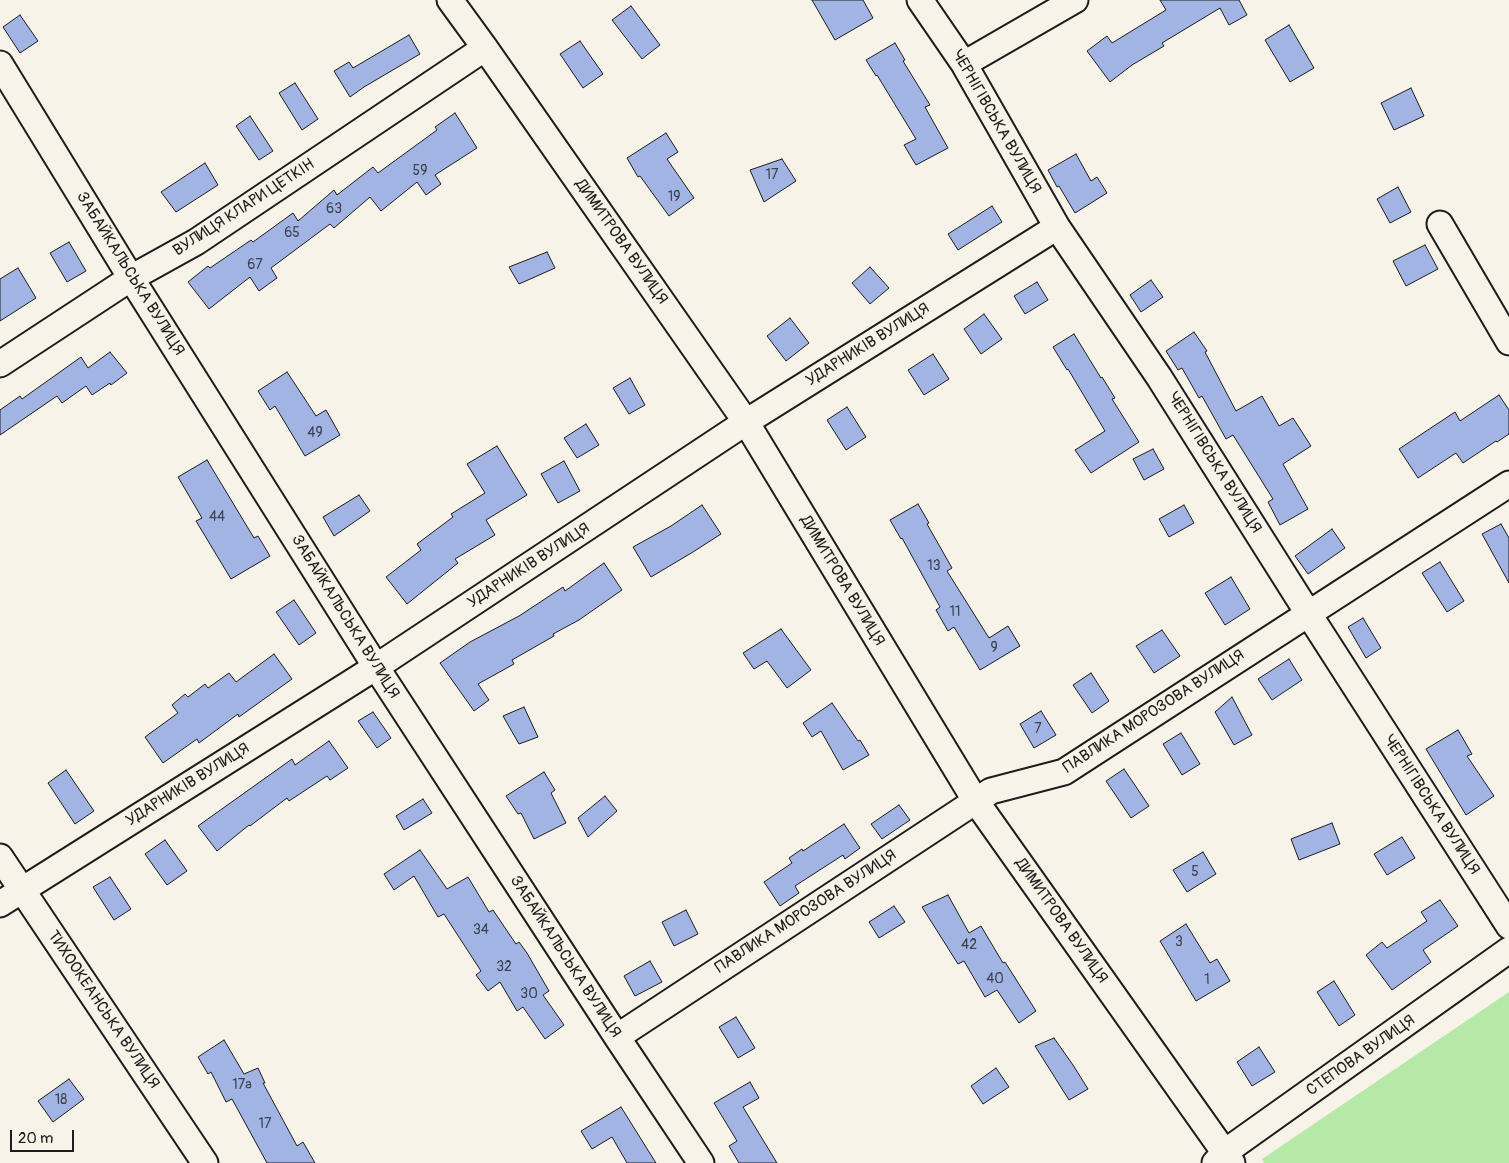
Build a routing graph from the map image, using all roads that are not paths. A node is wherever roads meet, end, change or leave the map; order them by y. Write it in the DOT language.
graph roads {
  1 [pos="450,0"];
  2 [pos="920,0"];
  3 [pos="1075,0"];
  4 [pos="485,48"];
  5 [pos="0,64"];
  6 [pos="964,64"];
  7 [pos="1440,224"];
  8 [pos="1057,227"];
  9 [pos="131,278"];
  10 [pos="1509,342"];
  11 [pos="0,364"];
  12 [pos="746,422"];
  13 [pos="1509,484"];
  14 [pos="1308,613"];
  15 [pos="376,667"];
  16 [pos="975,800"];
  17 [pos="0,857"];
  18 [pos="22,890"];
  19 [pos="0,904"];
  20 [pos="1509,926"];
  21 [pos="1509,950"];
  22 [pos="617,1037"];
  23 [pos="1224,1159"];
  24 [pos="205,1163"];
  25 [pos="702,1163"];
  1 -- 4 [label="street, ДИМИТРОВА ВУЛИЦЯ"];
  2 -- 6 [label="street, ЧЕРНІГІВСЬКА ВУЛИЦЯ"];
  3 -- 6 [label="street"];
  4 -- 9 [label="street, ВУЛИЦЯ КЛАРИ ЦЕТКІН"];
  4 -- 12 [label="street, ДИМИТРОВА ВУЛИЦЯ"];
  5 -- 9 [label="street, ЗАБАЙКАЛЬСЬКА ВУЛИЦЯ"];
  6 -- 8 [label="street, ЧЕРНІГІВСЬКА ВУЛИЦЯ"];
  7 -- 10 [label="street"];
  8 -- 12 [label="street, УДАРНИКІВ ВУЛИЦЯ"];
  8 -- 14 [label="street, ЧЕРНІГІВСЬКА ВУЛИЦЯ"];
  9 -- 11 [label="street, ВУЛИЦЯ КЛАРИ ЦЕТКІН"];
  9 -- 15 [label="street, ЗАБАЙКАЛЬСЬКА ВУЛИЦЯ"];
  12 -- 15 [label="street, УДАРНИКІВ ВУЛИЦЯ"];
  12 -- 16 [label="street, ДИМИТРОВА ВУЛИЦЯ"];
  13 -- 14 [label="street, ПАВЛИКА МОРОЗОВА ВУЛИЦЯ"];
  14 -- 16 [label="street, ПАВЛИКА МОРОЗОВА ВУЛИЦЯ"];
  14 -- 20 [label="street, ЧЕРНІГІВСЬКА ВУЛИЦЯ"];
  15 -- 18 [label="street, УДАРНИКІВ ВУЛИЦЯ"];
  15 -- 22 [label="street, ЗАБАЙКАЛЬСЬКА ВУЛИЦЯ"];
  16 -- 22 [label="street, ПАВЛИКА МОРОЗОВА ВУЛИЦЯ"];
  16 -- 23 [label="street, ДИМИТРОВА ВУЛИЦЯ"];
  17 -- 18 [label="street, ТИХООКЕАНСЬКА ВУЛИЦЯ"];
  18 -- 19 [label="street, УДАРНИКІВ ВУЛИЦЯ"];
  18 -- 24 [label="street, ТИХООКЕАНСЬКА ВУЛИЦЯ"];
  21 -- 23 [label="street, СТЕПОВА ВУЛИЦЯ"];
  22 -- 25 [label="street, ЗАБАЙКАЛЬСЬКА ВУЛИЦЯ"];
}
